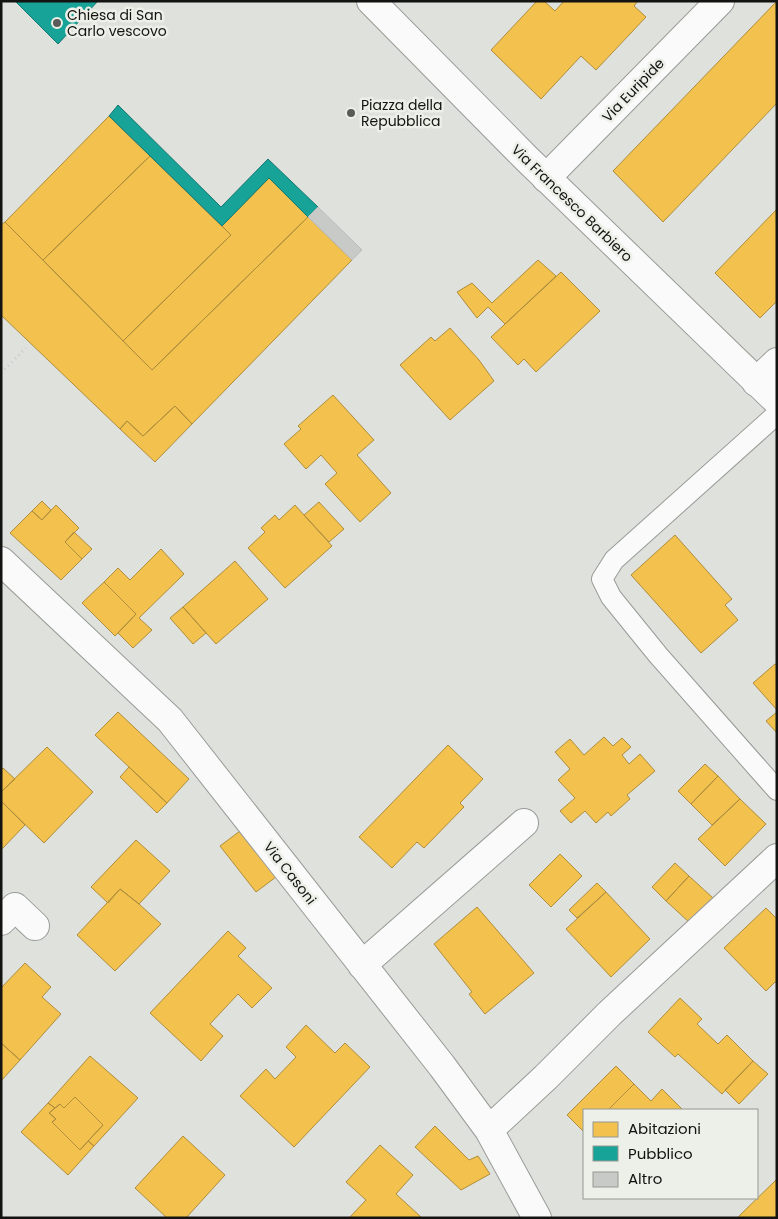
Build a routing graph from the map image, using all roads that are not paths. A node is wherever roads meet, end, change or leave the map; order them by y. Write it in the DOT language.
graph roads {
  1 [pos="371,1"];
  2 [pos="720,1"];
  3 [pos="546,178"];
  4 [pos="777,362"];
  5 [pos="756,382"];
  6 [pos="777,401"];
  7 [pos="777,414"];
  8 [pos="1,562"];
  9 [pos="777,790"];
  10 [pos="524,823"];
  11 [pos="777,858"];
  12 [pos="1,922"];
  13 [pos="35,926"];
  14 [pos="362,965"];
  15 [pos="489,1130"];
  16 [pos="537,1218"];
  1 -- 3 [label="street, Via Francesco Barbiero"];
  2 -- 3 [label="street, Via Euripide"];
  3 -- 5 [label="street, Via Francesco Barbiero"];
  4 -- 5 [label="street"];
  5 -- 6 [label="street, Via Francesco Barbiero"];
  7 -- 9 [label="lane"];
  8 -- 14 [label="street, Via Casoni"];
  10 -- 14 [label="street"];
  11 -- 15 [label="street"];
  12 -- 13 [label="street"];
  14 -- 15 [label="street, Via Casoni"];
  15 -- 16 [label="street, Via Casoni"];
}
